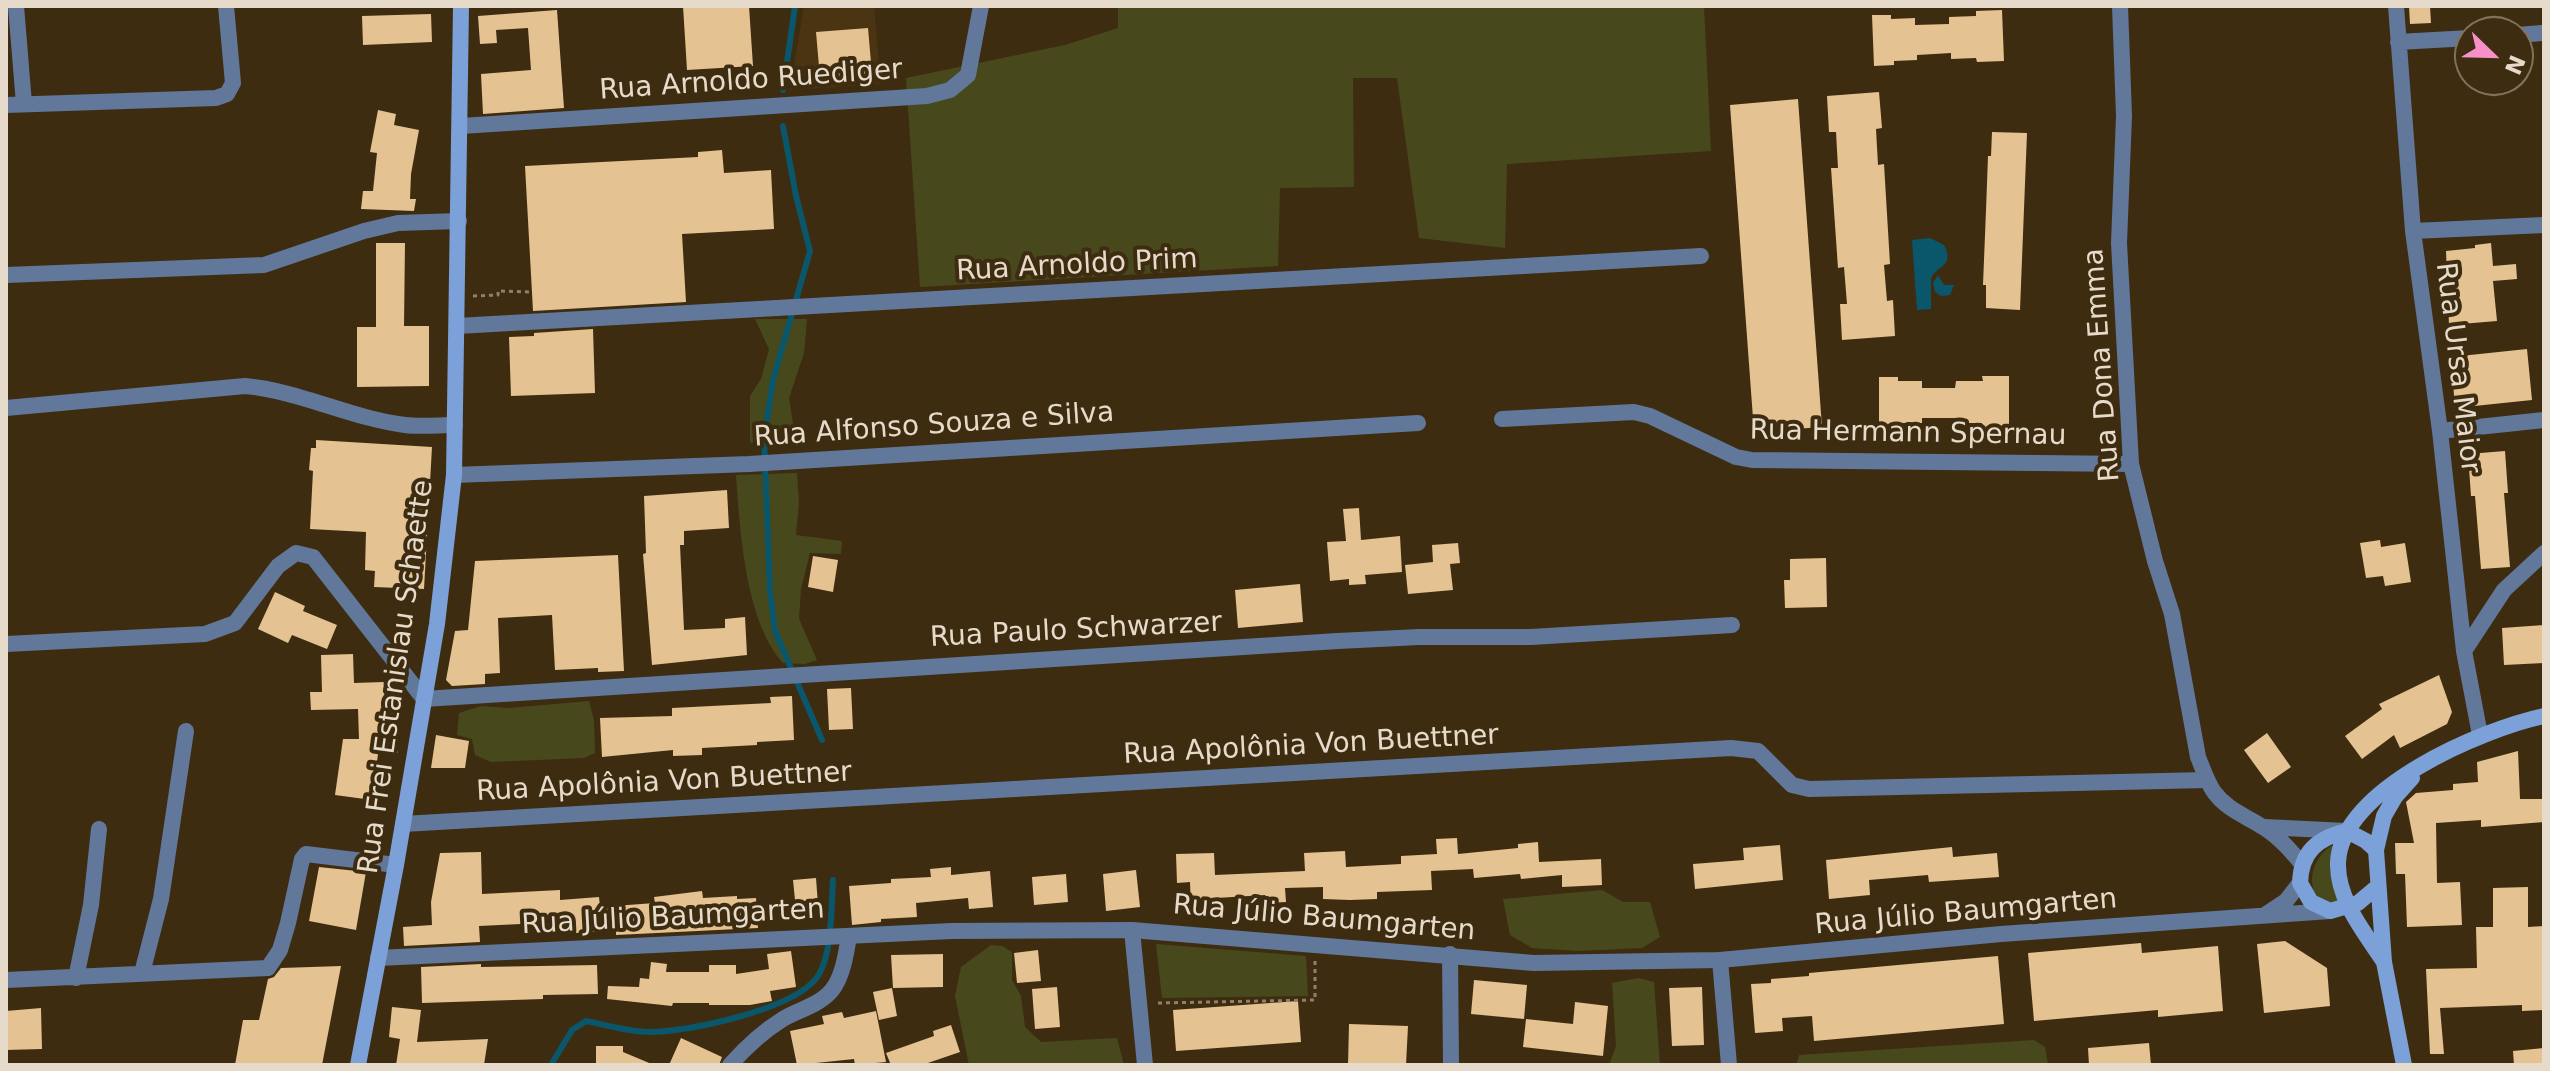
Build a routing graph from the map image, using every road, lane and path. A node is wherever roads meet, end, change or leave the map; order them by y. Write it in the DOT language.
graph roads {
  1 [pos="16,6"];
  2 [pos="226,6"];
  3 [pos="461,6"];
  4 [pos="981,6"];
  5 [pos="2120,6"];
  6 [pos="2396,6"];
  7 [pos="2542,33"];
  8 [pos="2534,34"];
  9 [pos="2454,39"];
  10 [pos="2398,42"];
  11 [pos="24,104"];
  12 [pos="6,105"];
  13 [pos="461,126"];
  14 [pos="459,221"];
  15 [pos="2544,225"];
  16 [pos="2413,231"];
  17 [pos="1701,256"];
  18 [pos="6,275"];
  19 [pos="532,292"];
  20 [pos="458,297"];
  21 [pos="457,326"];
  22 [pos="6,408"];
  23 [pos="1502,419"];
  24 [pos="2544,420"];
  25 [pos="1418,423"];
  26 [pos="455,425"];
  27 [pos="2440,431"];
  28 [pos="2131,464"];
  29 [pos="454,475"];
  30 [pos="2544,553"];
  31 [pos="1732,625"];
  32 [pos="6,644"];
  33 [pos="2464,651"];
  34 [pos="424,699"];
  35 [pos="2544,716"];
  36 [pos="186,731"];
  37 [pos="2480,735"];
  38 [pos="2423,765"];
  39 [pos="2207,780"];
  40 [pos="403,824"];
  41 [pos="2263,827"];
  42 [pos="99,829"];
  43 [pos="2347,831"];
  44 [pos="2376,850"];
  45 [pos="2302,864"];
  46 [pos="396,865"];
  47 [pos="2300,883"];
  48 [pos="2377,887"];
  49 [pos="2349,908"];
  50 [pos="2330,911"];
  51 [pos="2264,916"];
  52 [pos="1132,930"];
  53 [pos="836,936"];
  54 [pos="1315,945"];
  55 [pos="1450,954"];
  56 [pos="378,958"];
  57 [pos="1720,960"];
  58 [pos="2384,962"];
  59 [pos="142,973"];
  60 [pos="76,978"];
  61 [pos="6,980"];
  62 [pos="1138,1003"];
  63 [pos="358,1065"];
  64 [pos="730,1065"];
  65 [pos="1145,1065"];
  66 [pos="1451,1065"];
  67 [pos="1729,1065"];
  68 [pos="2404,1065"];
  1 -- 11 [label="street"];
  2 -- 11 [label="street"];
  3 -- 13 [label="main road, Rua Frei Estanislau Schaette"];
  4 -- 13 [label="street, Rua Arnoldo Ruediger"];
  5 -- 28 [label="street, Rua Dona Emma"];
  6 -- 10 [label="street, Rua Ursa Maior"];
  7 -- 8 [label="street"];
  9 -- 10 [label="street"];
  10 -- 16 [label="street, Rua Ursa Maior"];
  11 -- 12 [label="street"];
  13 -- 14 [label="main road, Rua Frei Estanislau Schaette"];
  14 -- 18 [label="street"];
  14 -- 20 [label="main road, Rua Frei Estanislau Schaette"];
  15 -- 16 [label="street"];
  16 -- 27 [label="street, Rua Ursa Maior"];
  17 -- 21 [label="street, Rua Arnoldo Prim"];
  19 -- 20 [label="path"];
  20 -- 21 [label="main road, Rua Frei Estanislau Schaette"];
  21 -- 26 [label="main road, Rua Frei Estanislau Schaette"];
  22 -- 26 [label="street"];
  23 -- 28 [label="street, Rua Hermann Spernau"];
  24 -- 27 [label="street"];
  25 -- 29 [label="street, Rua Alfonso Souza e Silva"];
  26 -- 29 [label="main road, Rua Frei Estanislau Schaette"];
  27 -- 33 [label="street, Rua Ursa Maior"];
  28 -- 39 [label="street, Rua Dona Emma"];
  29 -- 34 [label="main road, Rua Frei Estanislau Schaette"];
  30 -- 33 [label="street"];
  31 -- 34 [label="street, Rua Paulo Schwarzer"];
  32 -- 34 [label="street"];
  33 -- 37 [label="street, Rua Ursa Maior"];
  34 -- 40 [label="main road, Rua Frei Estanislau Schaette"];
  35 -- 37 [label="main road"];
  36 -- 59 [label="street"];
  37 -- 38 [label="main road"];
  38 -- 43 [label="main road"];
  38 -- 44 [label="main road"];
  39 -- 40 [label="street, Rua Apolônia Von Buettner"];
  39 -- 41 [label="street, Rua Dona Emma"];
  40 -- 46 [label="main road, Rua Frei Estanislau Schaette"];
  41 -- 43 [label="street, Rua Dona Emma"];
  41 -- 45 [label="street, Rua Dona Emma"];
  42 -- 60 [label="street"];
  43 -- 44 [label="main road"];
  43 -- 45 [label="main road"];
  43 -- 49 [label="main road"];
  44 -- 48 [label="main road"];
  45 -- 47 [label="main road"];
  46 -- 56 [label="main road, Rua Frei Estanislau Schaette"];
  46 -- 59 [label="street"];
  47 -- 50 [label="main road"];
  47 -- 51 [label="street"];
  48 -- 49 [label="main road"];
  48 -- 58 [label="main road"];
  49 -- 50 [label="main road"];
  49 -- 58 [label="main road"];
  50 -- 51 [label="street, Rua Júlio Baumgarten"];
  51 -- 57 [label="street, Rua Júlio Baumgarten"];
  52 -- 53 [label="street, Rua Júlio Baumgarten"];
  52 -- 54 [label="street, Rua Júlio Baumgarten"];
  52 -- 62 [label="street"];
  53 -- 56 [label="street, Rua Júlio Baumgarten"];
  53 -- 64 [label="street"];
  54 -- 55 [label="street, Rua Júlio Baumgarten"];
  54 -- 62 [label="path"];
  55 -- 57 [label="street, Rua Júlio Baumgarten"];
  55 -- 66 [label="street"];
  56 -- 63 [label="main road, Rua Frei Estanislau Schaette"];
  57 -- 67 [label="street"];
  58 -- 68 [label="main road"];
  59 -- 60 [label="street"];
  60 -- 61 [label="street"];
  62 -- 65 [label="street"];
}
